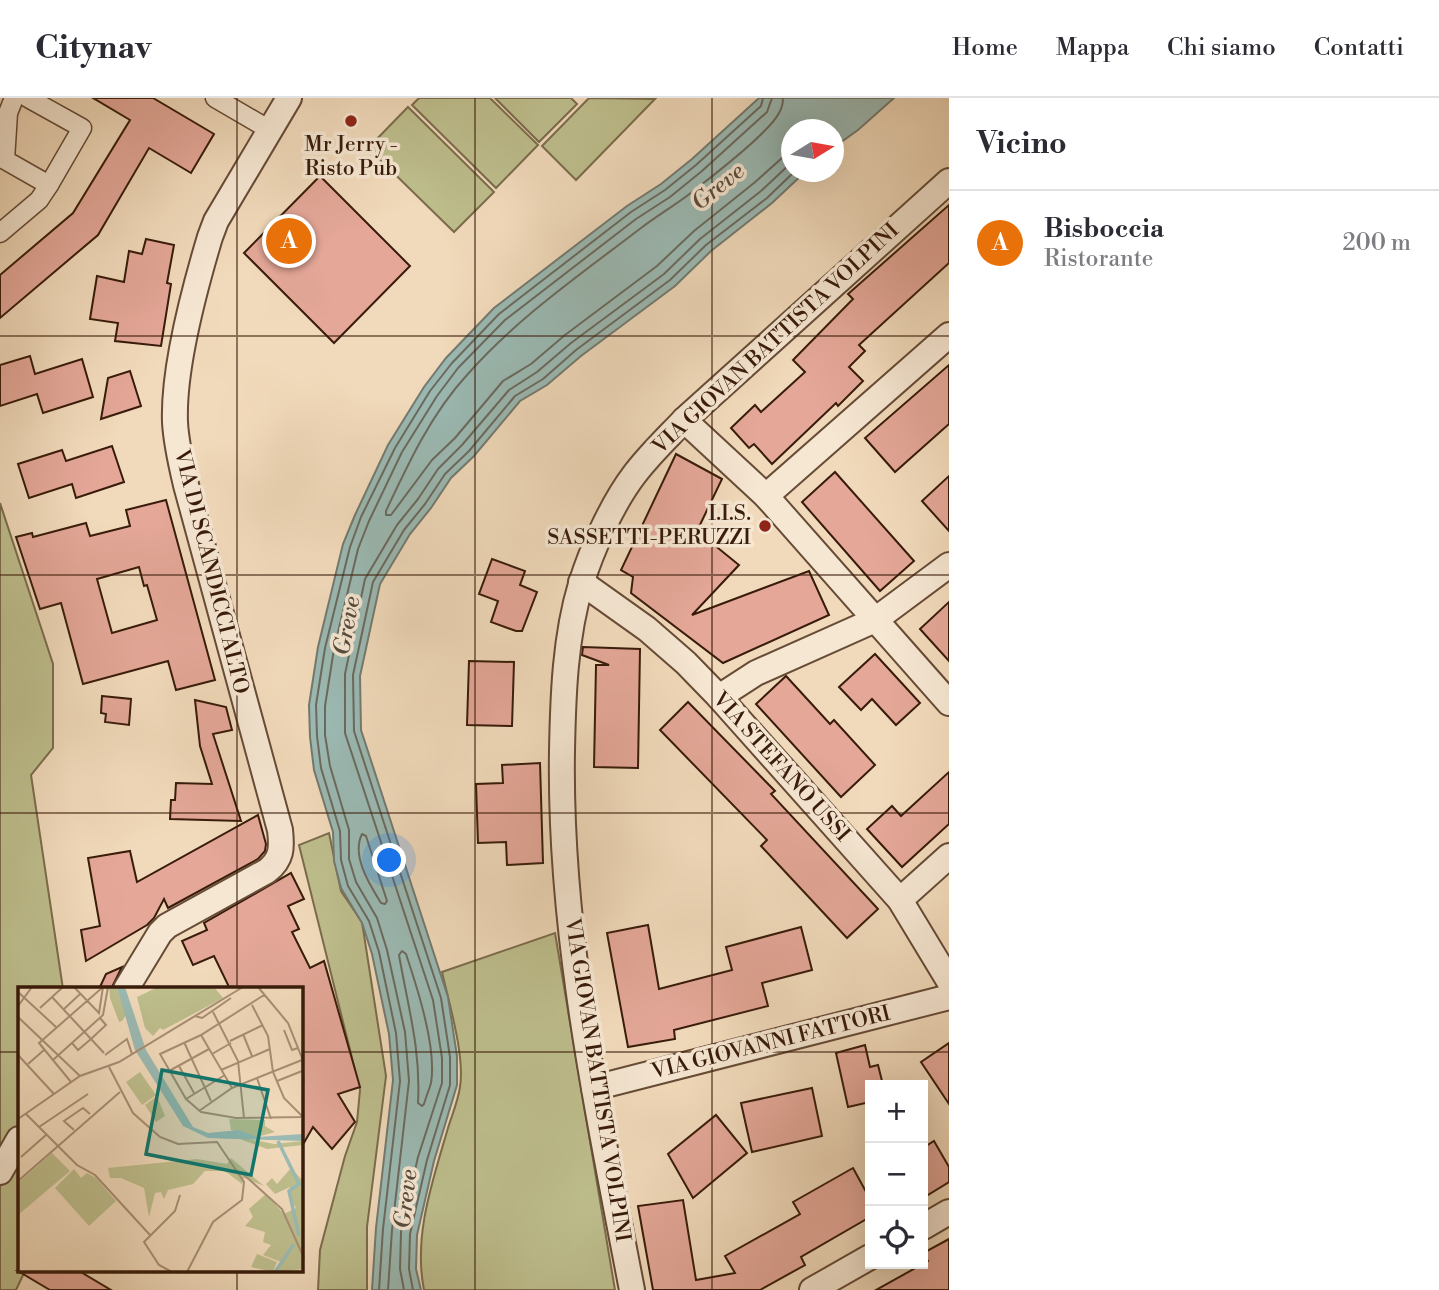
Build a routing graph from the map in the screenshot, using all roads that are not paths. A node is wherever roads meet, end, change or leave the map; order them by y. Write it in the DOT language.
graph roads {
  1 [pos="15,98"];
  2 [pos="28,98"];
  3 [pos="215,98"];
  4 [pos="289,98"];
  5 [pos="270,130"];
  6 [pos="949,181"];
  7 [pos="49,185"];
  8 [pos="0,233"];
  9 [pos="949,335"];
  10 [pos="684,420"];
  11 [pos="766,496"];
  12 [pos="949,565"];
  13 [pos="581,582"];
  14 [pos="876,620"];
  15 [pos="719,697"];
  16 [pos="949,703"];
  17 [pos="949,856"];
  18 [pos="901,900"];
  19 [pos="949,981"];
  20 [pos="127,987"];
  21 [pos="949,998"];
  22 [pos="594,1088"];
  23 [pos="18,1126"];
  24 [pos="0,1141"];
  25 [pos="18,1141"];
  26 [pos="0,1172"];
  27 [pos="949,1212"];
  28 [pos="928,1224"];
  29 [pos="865,1260"];
  30 [pos="632,1290"];
  31 [pos="812,1290"];
  1 -- 7 [label="street"];
  2 -- 7 [label="street"];
  3 -- 5 [label="street"];
  4 -- 5 [label="street, VIA DI SCANDICCI ALTO"];
  5 -- 20 [label="street, VIA DI SCANDICCI ALTO"];
  6 -- 10 [label="street, VIA GIOVAN BATTISTA VOLPINI"];
  7 -- 8 [label="street"];
  9 -- 11 [label="street"];
  10 -- 11 [label="street"];
  10 -- 13 [label="street, VIA GIOVAN BATTISTA VOLPINI"];
  11 -- 14 [label="street"];
  12 -- 14 [label="street"];
  13 -- 15 [label="street, VIA STEFANO USSI"];
  13 -- 22 [label="street, VIA GIOVAN BATTISTA VOLPINI"];
  14 -- 15 [label="street"];
  14 -- 16 [label="street"];
  15 -- 18 [label="street, VIA STEFANO USSI"];
  17 -- 18 [label="street"];
  18 -- 19 [label="street, VIA STEFANO USSI"];
  21 -- 22 [label="street, VIA GIOVANNI FATTORI"];
  22 -- 30 [label="street, VIA GIOVAN BATTISTA VOLPINI"];
  23 -- 24 [label="street"];
  25 -- 26 [label="street"];
  27 -- 28 [label="street"];
  29 -- 31 [label="street"];
}
